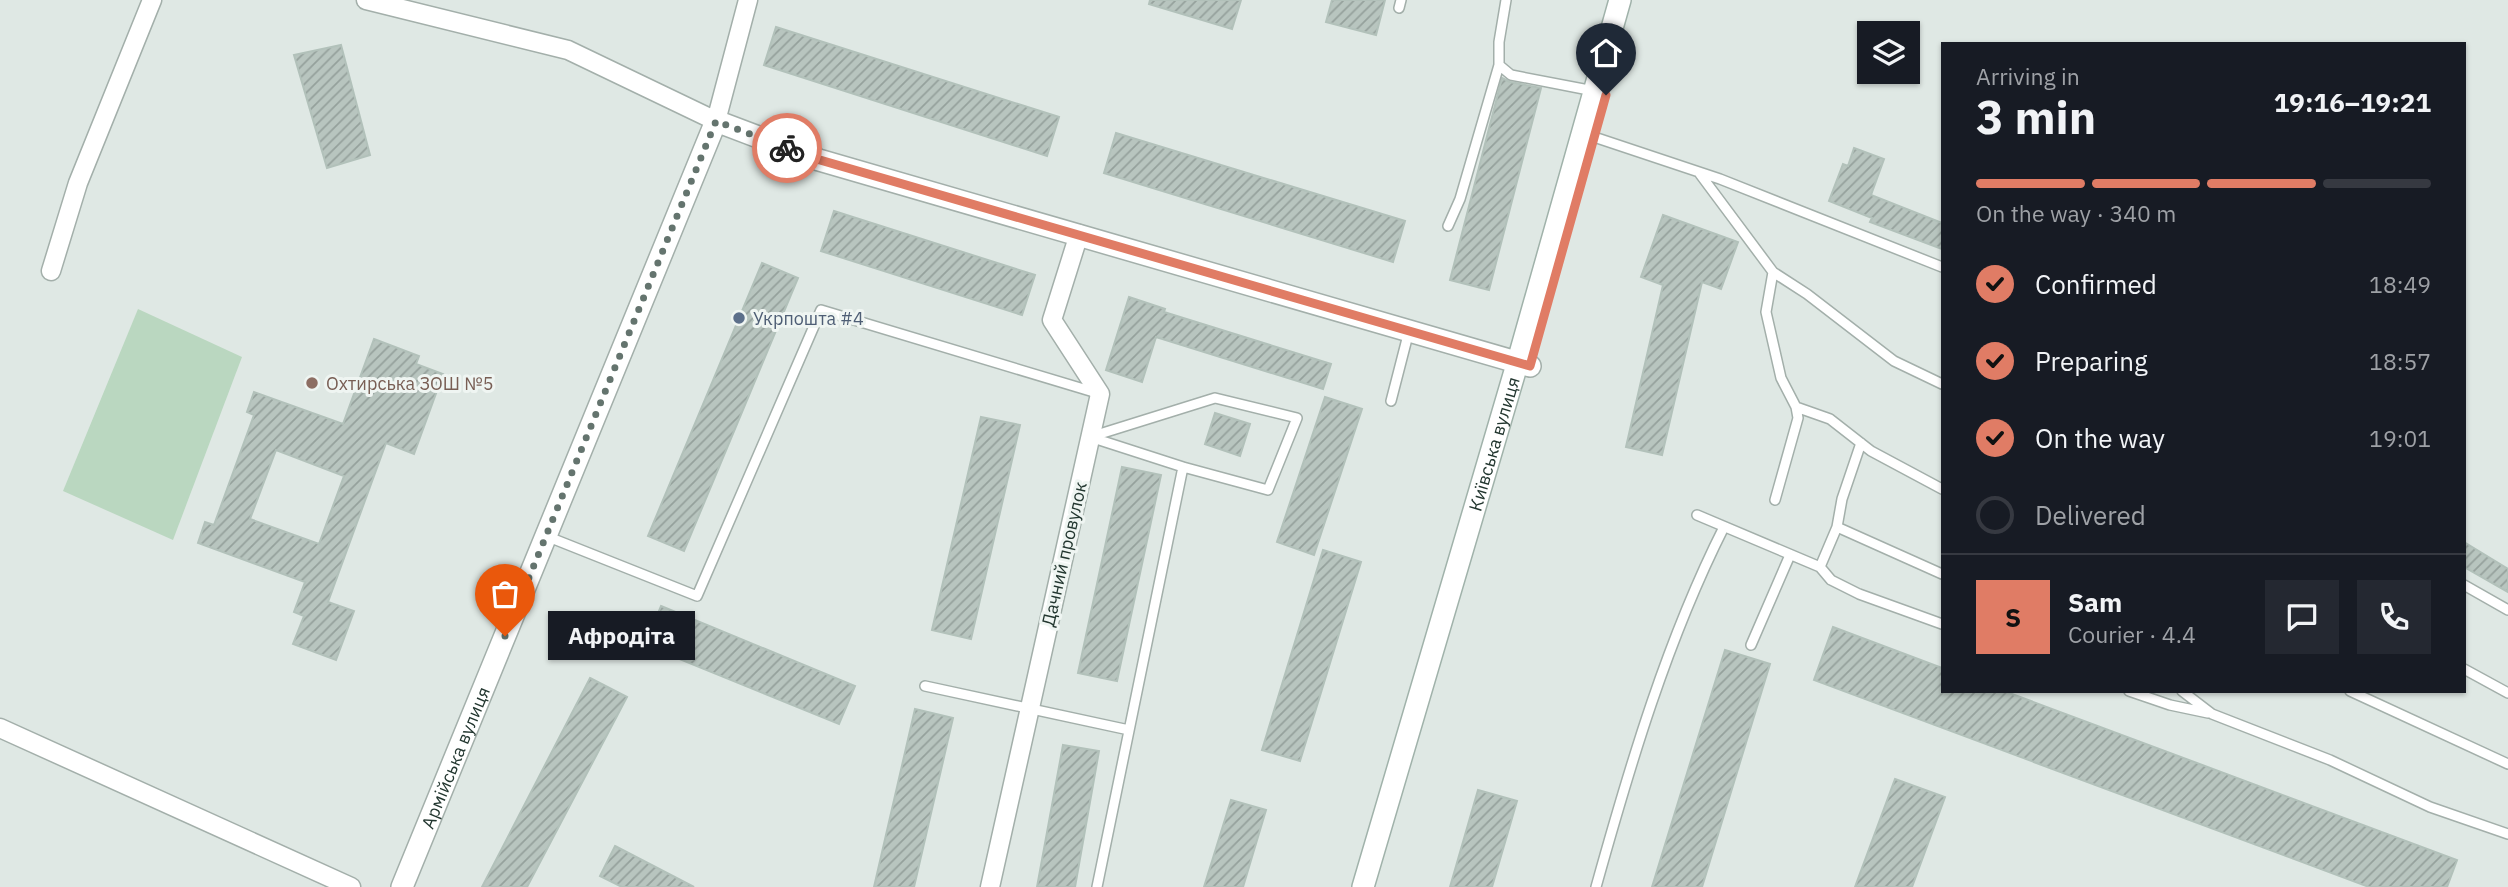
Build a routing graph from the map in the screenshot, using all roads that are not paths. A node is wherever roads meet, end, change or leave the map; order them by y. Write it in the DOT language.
graph roads {
  1 [pos="152,0"];
  2 [pos="366,0"];
  3 [pos="748,0"];
  4 [pos="1506,0"];
  5 [pos="1620,0"];
  6 [pos="1632,0"];
  7 [pos="1499,65"];
  8 [pos="1594,91"];
  9 [pos="716,121"];
  10 [pos="1594,137"];
  11 [pos="1699,172"];
  12 [pos="1448,226"];
  13 [pos="1079,234"];
  14 [pos="1941,267"];
  15 [pos="51,271"];
  16 [pos="1773,272"];
  17 [pos="1409,330"];
  18 [pos="1524,363"];
  19 [pos="1941,384"];
  20 [pos="1100,394"];
  21 [pos="1391,401"];
  22 [pos="1796,407"];
  23 [pos="1090,437"];
  24 [pos="1861,443"];
  25 [pos="1183,467"];
  26 [pos="1941,488"];
  27 [pos="1775,500"];
  28 [pos="1697,515"];
  29 [pos="1724,527"];
  30 [pos="1837,527"];
  31 [pos="546,536"];
  32 [pos="1790,555"];
  33 [pos="1820,567"];
  34 [pos="1941,573"];
  35 [pos="2466,586"];
  36 [pos="2508,610"];
  37 [pos="1941,624"];
  38 [pos="1751,645"];
  39 [pos="2466,670"];
  40 [pos="925,686"];
  41 [pos="2135,693"];
  42 [pos="2185,693"];
  43 [pos="2354,693"];
  44 [pos="2508,693"];
  45 [pos="1030,708"];
  46 [pos="2213,714"];
  47 [pos="0,728"];
  48 [pos="1129,730"];
  49 [pos="2508,764"];
  50 [pos="2508,834"];
  51 [pos="351,887"];
  52 [pos="402,887"];
  53 [pos="990,887"];
  54 [pos="1097,887"];
  55 [pos="1363,887"];
  56 [pos="1378,887"];
  57 [pos="1595,887"];
  1 -- 15 [label="street"];
  2 -- 9 [label="street"];
  3 -- 9 [label="street, Армійська вулиця"];
  4 -- 7 [label="lane"];
  5 -- 8 [label="main road, Київська вулиця"];
  6 -- 10 [label="main road, Київська вулиця"];
  7 -- 8 [label="lane"];
  7 -- 12 [label="lane"];
  8 -- 18 [label="main road, Київська вулиця"];
  9 -- 13 [label="main road"];
  9 -- 31 [label="main road, Армійська вулиця"];
  10 -- 11 [label="lane"];
  10 -- 18 [label="main road, Київська вулиця"];
  11 -- 14 [label="lane"];
  11 -- 16 [label="lane"];
  13 -- 17 [label="main road"];
  13 -- 20 [label="street"];
  16 -- 19 [label="lane"];
  16 -- 22 [label="lane"];
  17 -- 18 [label="main road"];
  17 -- 21 [label="lane"];
  18 -- 55 [label="main road, Київська вулиця"];
  18 -- 56 [label="main road, Київська вулиця"];
  20 -- 23 [label="street, Дачний провулок"];
  20 -- 31 [label="lane"];
  22 -- 24 [label="lane"];
  22 -- 27 [label="lane"];
  23 -- 25 [label="lane"];
  23 -- 25 [label="lane"];
  23 -- 45 [label="street, Дачний провулок"];
  24 -- 26 [label="lane"];
  24 -- 30 [label="lane"];
  25 -- 48 [label="lane"];
  28 -- 29 [label="lane"];
  29 -- 32 [label="lane"];
  29 -- 57 [label="lane"];
  30 -- 33 [label="lane"];
  30 -- 34 [label="lane"];
  31 -- 52 [label="main road, Армійська вулиця"];
  32 -- 33 [label="lane"];
  32 -- 38 [label="lane"];
  33 -- 37 [label="lane"];
  35 -- 36 [label="lane"];
  39 -- 44 [label="lane"];
  40 -- 45 [label="lane"];
  41 -- 46 [label="lane"];
  42 -- 46 [label="lane"];
  43 -- 49 [label="lane"];
  45 -- 48 [label="lane"];
  45 -- 53 [label="street, Дачний провулок"];
  46 -- 50 [label="lane"];
  47 -- 51 [label="street"];
  48 -- 54 [label="lane"];
}
